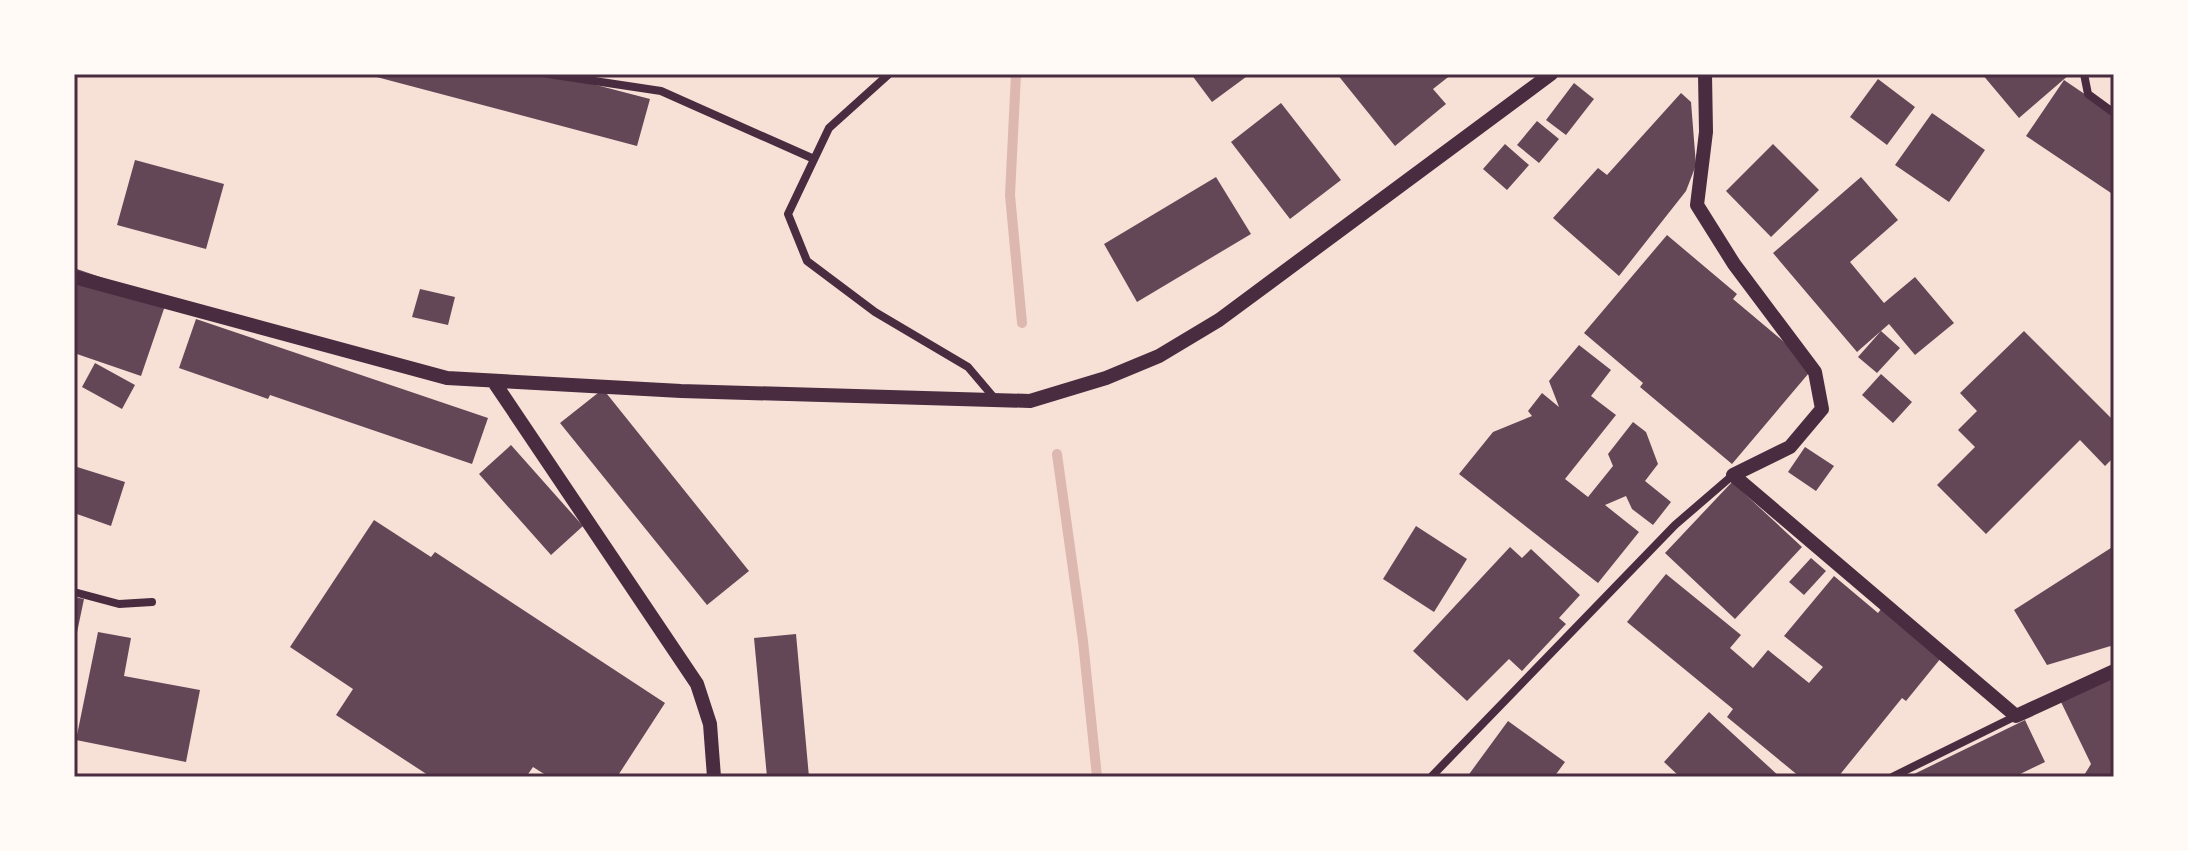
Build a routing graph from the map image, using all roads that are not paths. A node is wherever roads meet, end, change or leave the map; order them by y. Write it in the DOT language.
graph roads {
  1 [pos="548,74"];
  2 [pos="889,74"];
  3 [pos="1551,74"];
  4 [pos="1705,74"];
  5 [pos="2084,74"];
  6 [pos="2114,113"];
  7 [pos="814,159"];
  8 [pos="74,277"];
  9 [pos="494,382"];
  10 [pos="997,401"];
  11 [pos="1733,475"];
  12 [pos="74,592"];
  13 [pos="152,602"];
  14 [pos="2114,671"];
  15 [pos="2016,716"];
  16 [pos="714,777"];
  17 [pos="1431,777"];
  18 [pos="1892,777"];
  1 -- 7 [label="street"];
  2 -- 7 [label="street"];
  3 -- 10 [label="street"];
  4 -- 11 [label="street"];
  5 -- 6 [label="street"];
  7 -- 10 [label="street"];
  8 -- 9 [label="street"];
  9 -- 10 [label="street"];
  9 -- 16 [label="street"];
  11 -- 15 [label="street"];
  11 -- 17 [label="street"];
  12 -- 13 [label="street"];
  14 -- 15 [label="street"];
  15 -- 18 [label="street"];
}
